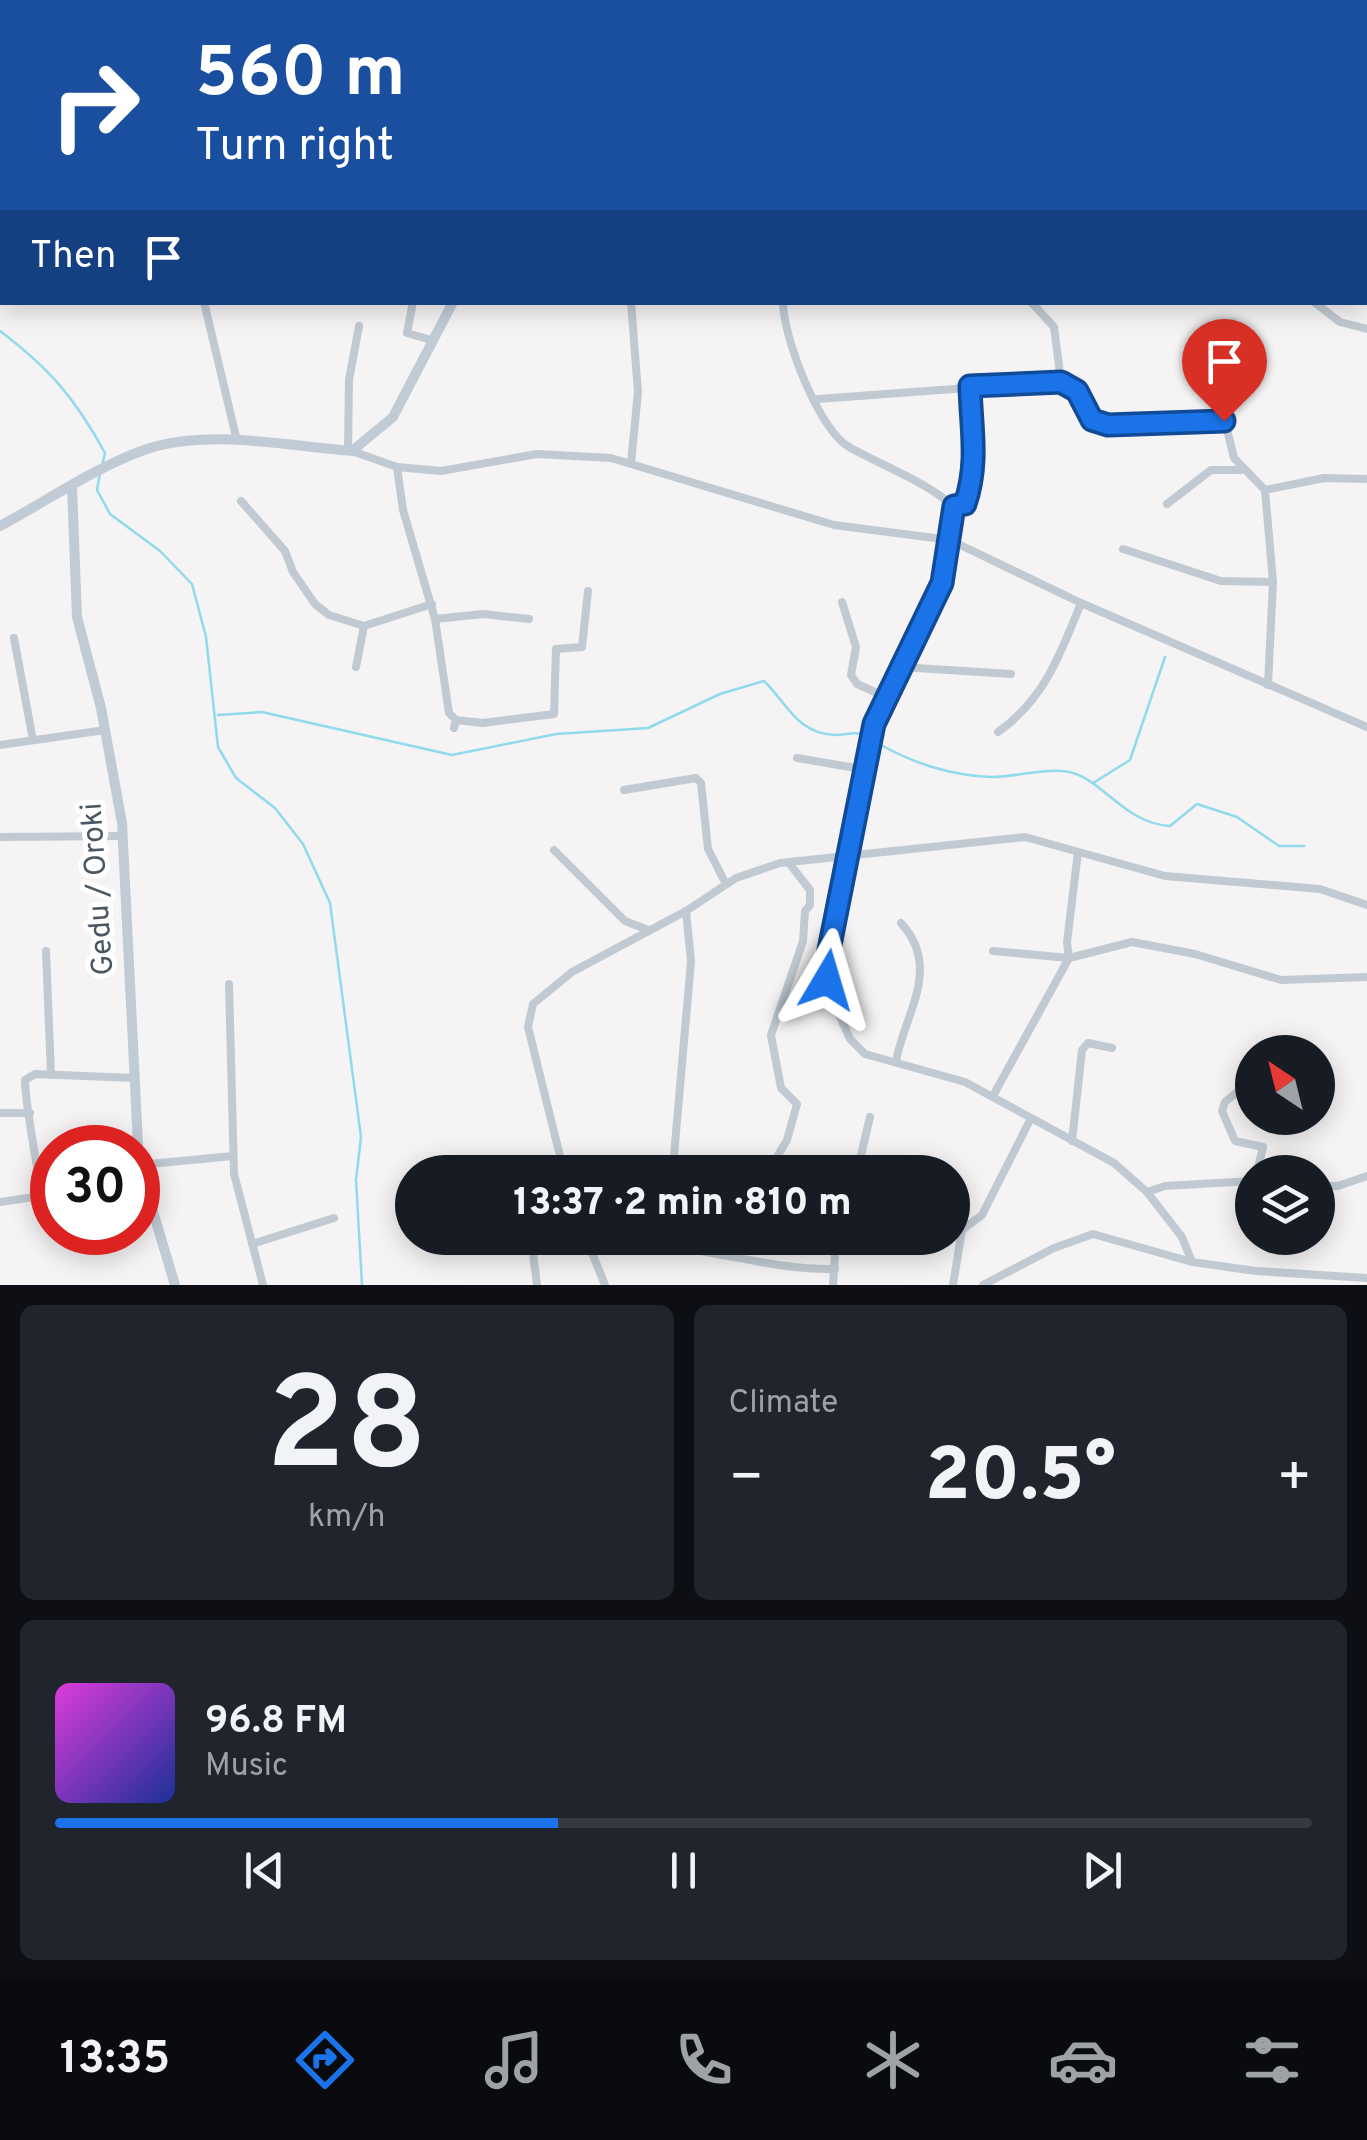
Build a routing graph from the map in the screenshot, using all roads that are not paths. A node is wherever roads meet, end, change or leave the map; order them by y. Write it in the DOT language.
graph roads {
  1 [pos="205,305"];
  2 [pos="412,305"];
  3 [pos="451,305"];
  4 [pos="631,305"];
  5 [pos="784,305"];
  6 [pos="1034,305"];
  7 [pos="1318,305"];
  8 [pos="360,326"];
  9 [pos="1367,328"];
  10 [pos="431,340"];
  11 [pos="1061,382"];
  12 [pos="970,386"];
  13 [pos="818,400"];
  14 [pos="237,441"];
  15 [pos="350,451"];
  16 [pos="631,463"];
  17 [pos="397,467"];
  18 [pos="1241,470"];
  19 [pos="1367,480"];
  20 [pos="72,488"];
  21 [pos="1265,490"];
  22 [pos="242,502"];
  23 [pos="1166,504"];
  24 [pos="954,506"];
  25 [pos="0,526"];
  26 [pos="950,540"];
  27 [pos="1123,549"];
  28 [pos="1274,582"];
  29 [pos="588,591"];
  30 [pos="842,602"];
  31 [pos="1081,603"];
  32 [pos="432,604"];
  33 [pos="435,619"];
  34 [pos="529,620"];
  35 [pos="364,626"];
  36 [pos="14,638"];
  37 [pos="356,667"];
  38 [pos="901,667"];
  39 [pos="1011,674"];
  40 [pos="1268,685"];
  41 [pos="886,698"];
  42 [pos="1367,727"];
  43 [pos="105,730"];
  44 [pos="998,732"];
  45 [pos="33,740"];
  46 [pos="0,746"];
  47 [pos="796,758"];
  48 [pos="862,769"];
  49 [pos="624,790"];
  50 [pos="122,836"];
  51 [pos="0,837"];
  52 [pos="554,850"];
  53 [pos="1078,852"];
  54 [pos="851,856"];
  55 [pos="789,863"];
  56 [pos="726,884"];
  57 [pos="1367,905"];
  58 [pos="686,911"];
  59 [pos="901,923"];
  60 [pos="652,930"];
  61 [pos="46,950"];
  62 [pos="993,951"];
  63 [pos="1070,958"];
  64 [pos="1367,977"];
  65 [pos="229,984"];
  66 [pos="1112,1048"];
  67 [pos="896,1062"];
  68 [pos="51,1076"];
  69 [pos="134,1078"];
  70 [pos="994,1094"];
  71 [pos="1235,1094"];
  72 [pos="0,1113"];
  73 [pos="30,1113"];
  74 [pos="870,1117"];
  75 [pos="1030,1120"];
  76 [pos="32,1125"];
  77 [pos="137,1125"];
  78 [pos="1072,1140"];
  79 [pos="559,1155"];
  80 [pos="674,1155"];
  81 [pos="778,1155"];
  82 [pos="860,1155"];
  83 [pos="1261,1155"];
  84 [pos="234,1156"];
  85 [pos="160,1163"];
  86 [pos="1367,1176"];
  87 [pos="1235,1182"];
  88 [pos="1335,1186"];
  89 [pos="1147,1192"];
  90 [pos="30,1198"];
  91 [pos="0,1202"];
  92 [pos="334,1218"];
  93 [pos="970,1224"];
  94 [pos="252,1244"];
  95 [pos="160,1250"];
  96 [pos="534,1255"];
  97 [pos="592,1255"];
  98 [pos="726,1255"];
  99 [pos="835,1255"];
  100 [pos="958,1255"];
  101 [pos="1192,1262"];
  102 [pos="835,1268"];
  103 [pos="1256,1271"];
  104 [pos="1367,1278"];
  105 [pos="1252,1283"];
  106 [pos="175,1285"];
  107 [pos="263,1285"];
  108 [pos="537,1285"];
  109 [pos="605,1285"];
  110 [pos="832,1285"];
  111 [pos="953,1285"];
  112 [pos="983,1285"];
  1 -- 14 [label="street"];
  2 -- 10 [label="street"];
  3 -- 10 [label="street"];
  4 -- 16 [label="street"];
  5 -- 13 [label="street"];
  6 -- 11 [label="street"];
  7 -- 9 [label="street"];
  8 -- 15 [label="street"];
  10 -- 15 [label="street"];
  11 -- 12 [label="street"];
  11 -- 18 [label="street"];
  12 -- 13 [label="street"];
  12 -- 24 [label="street"];
  13 -- 24 [label="street"];
  14 -- 15 [label="street"];
  14 -- 20 [label="street"];
  15 -- 17 [label="street"];
  16 -- 17 [label="street"];
  16 -- 26 [label="street"];
  17 -- 32 [label="street"];
  18 -- 21 [label="street"];
  18 -- 23 [label="street"];
  19 -- 21 [label="street"];
  20 -- 25 [label="street"];
  20 -- 43 [label="street, Gedu / Oroki"];
  21 -- 28 [label="street"];
  22 -- 35 [label="street"];
  24 -- 26 [label="street"];
  26 -- 31 [label="street"];
  26 -- 38 [label="street"];
  27 -- 28 [label="street"];
  28 -- 40 [label="street"];
  29 -- 33 [label="street"];
  30 -- 41 [label="street"];
  31 -- 40 [label="street"];
  31 -- 44 [label="street"];
  32 -- 33 [label="street"];
  32 -- 35 [label="street"];
  33 -- 34 [label="street"];
  35 -- 37 [label="street"];
  36 -- 45 [label="street"];
  38 -- 39 [label="street"];
  38 -- 41 [label="street"];
  40 -- 42 [label="street"];
  41 -- 48 [label="street"];
  43 -- 45 [label="street"];
  43 -- 50 [label="street, Gedu / Oroki"];
  45 -- 46 [label="street"];
  47 -- 48 [label="street"];
  48 -- 54 [label="street"];
  49 -- 56 [label="street"];
  50 -- 51 [label="street"];
  50 -- 69 [label="street, Gedu / Oroki"];
  52 -- 60 [label="street"];
  53 -- 54 [label="street"];
  53 -- 57 [label="street"];
  53 -- 63 [label="street"];
  54 -- 55 [label="street"];
  54 -- 67 [label="street"];
  55 -- 56 [label="street"];
  55 -- 81 [label="street"];
  56 -- 58 [label="street"];
  58 -- 60 [label="street"];
  58 -- 80 [label="street"];
  59 -- 67 [label="street"];
  60 -- 79 [label="street"];
  61 -- 68 [label="street"];
  62 -- 63 [label="street"];
  63 -- 64 [label="street"];
  63 -- 70 [label="street"];
  65 -- 84 [label="street"];
  66 -- 78 [label="street"];
  67 -- 70 [label="street"];
  68 -- 69 [label="street"];
  68 -- 73 [label="street"];
  69 -- 77 [label="street, Gedu / Oroki"];
  70 -- 75 [label="street"];
  71 -- 83 [label="street"];
  72 -- 73 [label="street"];
  73 -- 76 [label="street"];
  74 -- 82 [label="street"];
  75 -- 78 [label="street"];
  75 -- 93 [label="street"];
  78 -- 89 [label="street"];
  84 -- 85 [label="street"];
  84 -- 94 [label="street"];
  86 -- 88 [label="street"];
  87 -- 89 [label="street"];
  89 -- 101 [label="street"];
  90 -- 91 [label="street"];
  92 -- 94 [label="street"];
  94 -- 107 [label="street"];
  95 -- 106 [label="street, Gedu / Oroki"];
  96 -- 108 [label="street"];
  97 -- 109 [label="street"];
  98 -- 102 [label="street"];
  99 -- 102 [label="street"];
  100 -- 111 [label="street"];
  101 -- 103 [label="street"];
  101 -- 112 [label="street"];
  102 -- 110 [label="street"];
  103 -- 104 [label="street"];
  103 -- 105 [label="street"];
}
